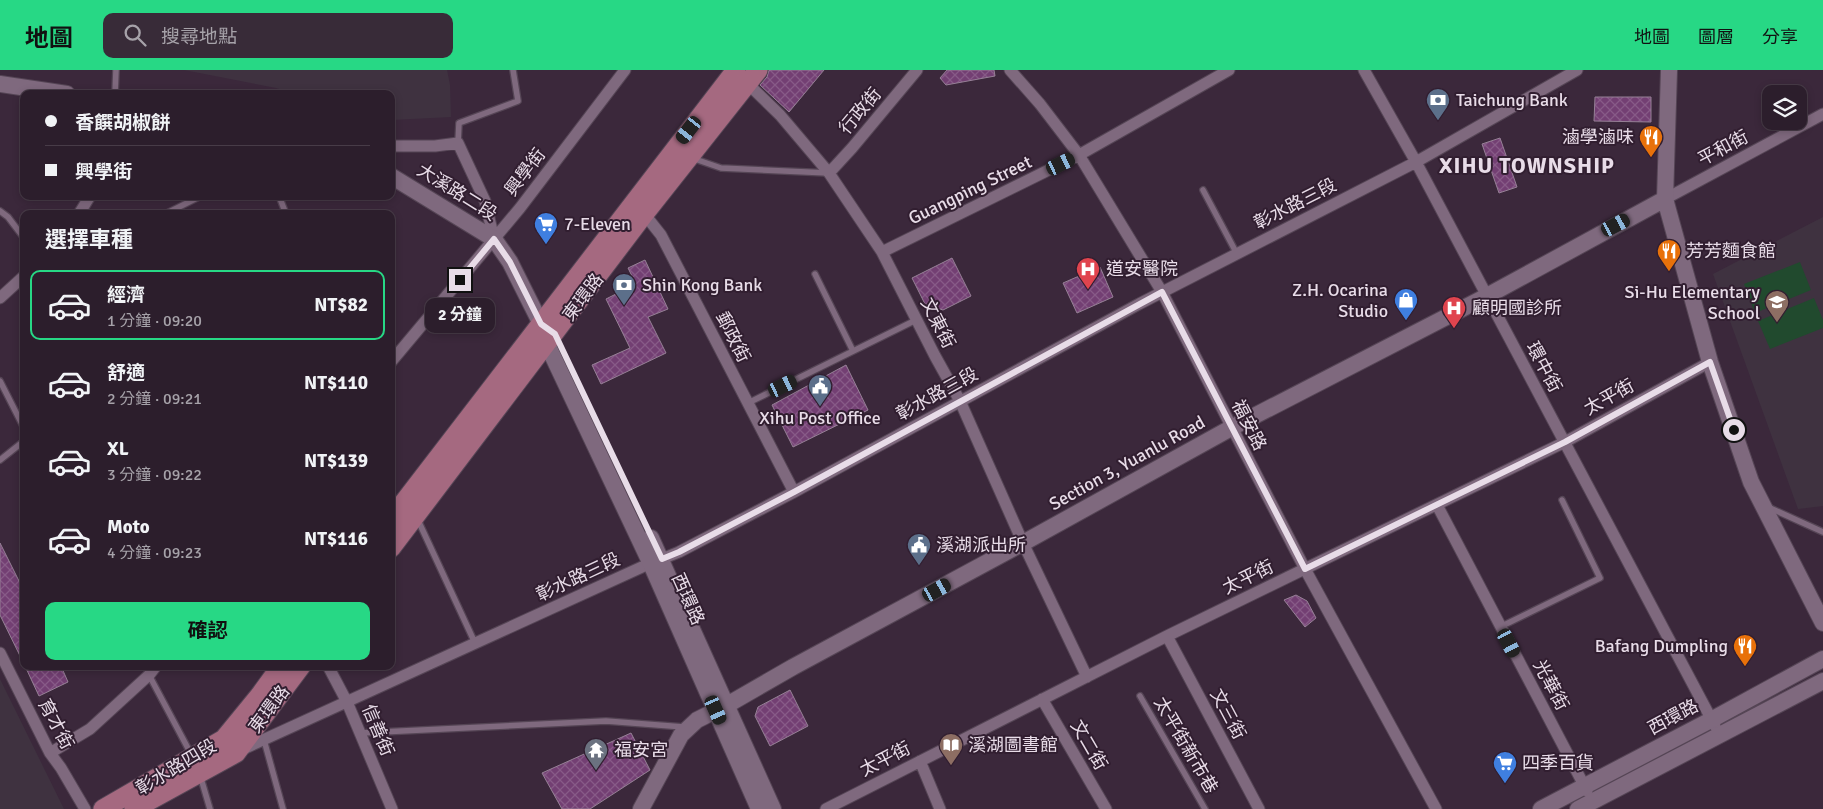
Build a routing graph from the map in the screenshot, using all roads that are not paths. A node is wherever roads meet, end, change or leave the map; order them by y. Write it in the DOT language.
graph roads {
  1 [pos="116,70"];
  2 [pos="513,70"];
  3 [pos="625,70"];
  4 [pos="917,70"];
  5 [pos="1010,70"];
  6 [pos="1229,70"];
  7 [pos="1364,70"];
  8 [pos="1577,70"];
  9 [pos="1669,70"];
  10 [pos="1213,73"];
  11 [pos="744,74"];
  12 [pos="0,84"];
  13 [pos="40,90"];
  14 [pos="115,90"];
  15 [pos="1823,114"];
  16 [pos="458,143"];
  17 [pos="395,146"];
  18 [pos="1079,155"];
  19 [pos="689,157"];
  20 [pos="1416,162"];
  21 [pos="829,173"];
  22 [pos="395,178"];
  23 [pos="1203,190"];
  24 [pos="1665,199"];
  25 [pos="193,200"];
  26 [pos="639,208"];
  27 [pos="173,210"];
  28 [pos="0,211"];
  29 [pos="20,232"];
  30 [pos="494,239"];
  31 [pos="882,252"];
  32 [pos="1237,254"];
  33 [pos="815,274"];
  34 [pos="20,280"];
  35 [pos="1162,292"];
  36 [pos="1487,296"];
  37 [pos="0,298"];
  38 [pos="916,320"];
  39 [pos="548,334"];
  40 [pos="853,351"];
  41 [pos="395,357"];
  42 [pos="1710,362"];
  43 [pos="0,381"];
  44 [pos="960,401"];
  45 [pos="748,403"];
  46 [pos="20,420"];
  47 [pos="1232,428"];
  48 [pos="1565,442"];
  49 [pos="20,444"];
  50 [pos="0,460"];
  51 [pos="794,492"];
  52 [pos="1562,500"];
  53 [pos="1437,505"];
  54 [pos="1763,505"];
  55 [pos="395,514"];
  56 [pos="416,516"];
  57 [pos="1823,532"];
  58 [pos="395,543"];
  59 [pos="1023,543"];
  60 [pos="656,561"];
  61 [pos="1305,569"];
  62 [pos="1823,623"];
  63 [pos="1500,627"];
  64 [pos="1166,636"];
  65 [pos="475,643"];
  66 [pos="0,653"];
  67 [pos="1823,659"];
  68 [pos="149,670"];
  69 [pos="150,670"];
  70 [pos="278,670"];
  71 [pos="298,670"];
  72 [pos="330,670"];
  73 [pos="1087,677"];
  74 [pos="1823,681"];
  75 [pos="1140,696"];
  76 [pos="1042,699"];
  77 [pos="347,702"];
  78 [pos="721,708"];
  79 [pos="1711,720"];
  80 [pos="688,728"];
  81 [pos="360,733"];
  82 [pos="1720,734"];
  83 [pos="224,739"];
  84 [pos="264,740"];
  85 [pos="50,753"];
  86 [pos="236,753"];
  87 [pos="920,761"];
  88 [pos="196,765"];
  89 [pos="1584,786"];
  90 [pos="1585,805"];
  91 [pos="85,809"];
  92 [pos="103,809"];
  93 [pos="134,809"];
  94 [pos="210,809"];
  95 [pos="283,809"];
  96 [pos="392,809"];
  97 [pos="640,809"];
  98 [pos="759,809"];
  99 [pos="773,809"];
  100 [pos="826,809"];
  101 [pos="940,809"];
  102 [pos="1106,809"];
  103 [pos="1205,809"];
  104 [pos="1259,809"];
  105 [pos="1436,809"];
  106 [pos="1540,809"];
  1 -- 14 [label="lane"];
  2 -- 16 [label="lane"];
  3 -- 30 [label="street, 興學街"];
  4 -- 21 [label="street, 行政街"];
  5 -- 18 [label="street, 福安路"];
  6 -- 10 [label="street, Guangping Street"];
  7 -- 20 [label="street, 環中街"];
  8 -- 20 [label="street, 彰水路三段"];
  9 -- 24 [label="street"];
  10 -- 18 [label="street, Guangping Street"];
  11 -- 19 [label="main road, 東環路"];
  11 -- 21 [label="street, 文東街"];
  11 -- 26 [label="main road, 東環路"];
  12 -- 13 [label="street"];
  15 -- 24 [label="street, 平和街"];
  16 -- 17 [label="street"];
  16 -- 30 [label="street"];
  18 -- 31 [label="street, Guangping Street"];
  18 -- 35 [label="street, 福安路"];
  19 -- 21 [label="lane"];
  19 -- 26 [label="main road, 東環路"];
  20 -- 32 [label="street, 彰水路三段"];
  20 -- 36 [label="street, 環中街"];
  21 -- 31 [label="street, 文東街"];
  22 -- 30 [label="street, 大溪路二段"];
  23 -- 32 [label="lane"];
  24 -- 36 [label="street, Section 3, Yuanlu Road"];
  24 -- 42 [label="street"];
  25 -- 27 [label="lane"];
  26 -- 39 [label="main road, 東環路"];
  26 -- 45 [label="street, 郵政街"];
  28 -- 29 [label="lane"];
  30 -- 39 [label="street, 大溪路二段"];
  30 -- 41 [label="street, 興學街"];
  31 -- 38 [label="street, 文東街"];
  32 -- 35 [label="street, 彰水路三段"];
  33 -- 40 [label="lane"];
  34 -- 37 [label="street"];
  35 -- 44 [label="street, 彰水路三段"];
  35 -- 47 [label="street, 福安路"];
  36 -- 47 [label="street, Section 3, Yuanlu Road"];
  36 -- 48 [label="street, 環中街"];
  38 -- 40 [label="lane"];
  38 -- 44 [label="street, 文東街"];
  39 -- 55 [label="main road, 東環路"];
  39 -- 56 [label="main road, 東環路"];
  39 -- 60 [label="street, 西環路"];
  40 -- 45 [label="lane"];
  42 -- 48 [label="street, 太平街"];
  42 -- 54 [label="street"];
  43 -- 46 [label="lane"];
  44 -- 51 [label="street, 彰水路三段"];
  44 -- 59 [label="street, 文東街"];
  45 -- 51 [label="street, 郵政街"];
  47 -- 59 [label="street, Section 3, Yuanlu Road"];
  47 -- 61 [label="street, 福安路"];
  48 -- 53 [label="street, 太平街"];
  48 -- 79 [label="street, 環中街"];
  49 -- 50 [label="lane"];
  51 -- 60 [label="street, 彰水路三段"];
  52 -- 63 [label="lane"];
  53 -- 61 [label="street, 太平街"];
  53 -- 63 [label="street, 光華街"];
  54 -- 57 [label="lane"];
  54 -- 62 [label="street"];
  56 -- 58 [label="main road, 東環路"];
  56 -- 65 [label="lane"];
  59 -- 73 [label="street, 文東街"];
  59 -- 78 [label="street, Section 3, Yuanlu Road"];
  60 -- 65 [label="street, 彰水路三段"];
  60 -- 78 [label="street, 西環路"];
  61 -- 64 [label="street, 太平街"];
  61 -- 105 [label="street, 福安路"];
  63 -- 89 [label="street, 光華街"];
  64 -- 73 [label="street, 太平街"];
  64 -- 104 [label="street, 文三街"];
  65 -- 77 [label="street, 彰水路三段"];
  66 -- 85 [label="street, 育才街"];
  67 -- 79 [label="street, 西環路"];
  68 -- 85 [label="street"];
  69 -- 88 [label="lane"];
  70 -- 83 [label="main road, 東環路"];
  71 -- 86 [label="main road, 東環路"];
  72 -- 77 [label="street, 信善街"];
  73 -- 76 [label="street, 太平街"];
  74 -- 82 [label="street"];
  75 -- 103 [label="lane, 太平街新市巷"];
  76 -- 87 [label="street, 太平街"];
  76 -- 102 [label="street, 文二街"];
  77 -- 81 [label="street, 信善街"];
  77 -- 84 [label="street, 彰水路三段"];
  78 -- 80 [label="street, Section 3, Yuanlu Road"];
  78 -- 98 [label="street, 西環路"];
  78 -- 99 [label="street, 西環路"];
  79 -- 82 [label="street, 環中街"];
  79 -- 89 [label="street, 西環路"];
  80 -- 81 [label="lane"];
  80 -- 97 [label="street, Section 3, Yuanlu Road"];
  81 -- 96 [label="street, 信善街"];
  82 -- 90 [label="street"];
  83 -- 86 [label="street"];
  83 -- 88 [label="main road, 彰水路四段"];
  84 -- 86 [label="street, 彰水路三段"];
  84 -- 95 [label="lane"];
  85 -- 91 [label="street, 育才街"];
  86 -- 88 [label="main road, 彰水路四段"];
  87 -- 100 [label="street, 太平街"];
  87 -- 101 [label="street"];
  88 -- 92 [label="main road, 彰水路四段"];
  88 -- 93 [label="main road, 彰水路四段"];
  88 -- 94 [label="lane"];
  89 -- 90 [label="street, 光華街"];
  89 -- 106 [label="street, 西環路"];
}
